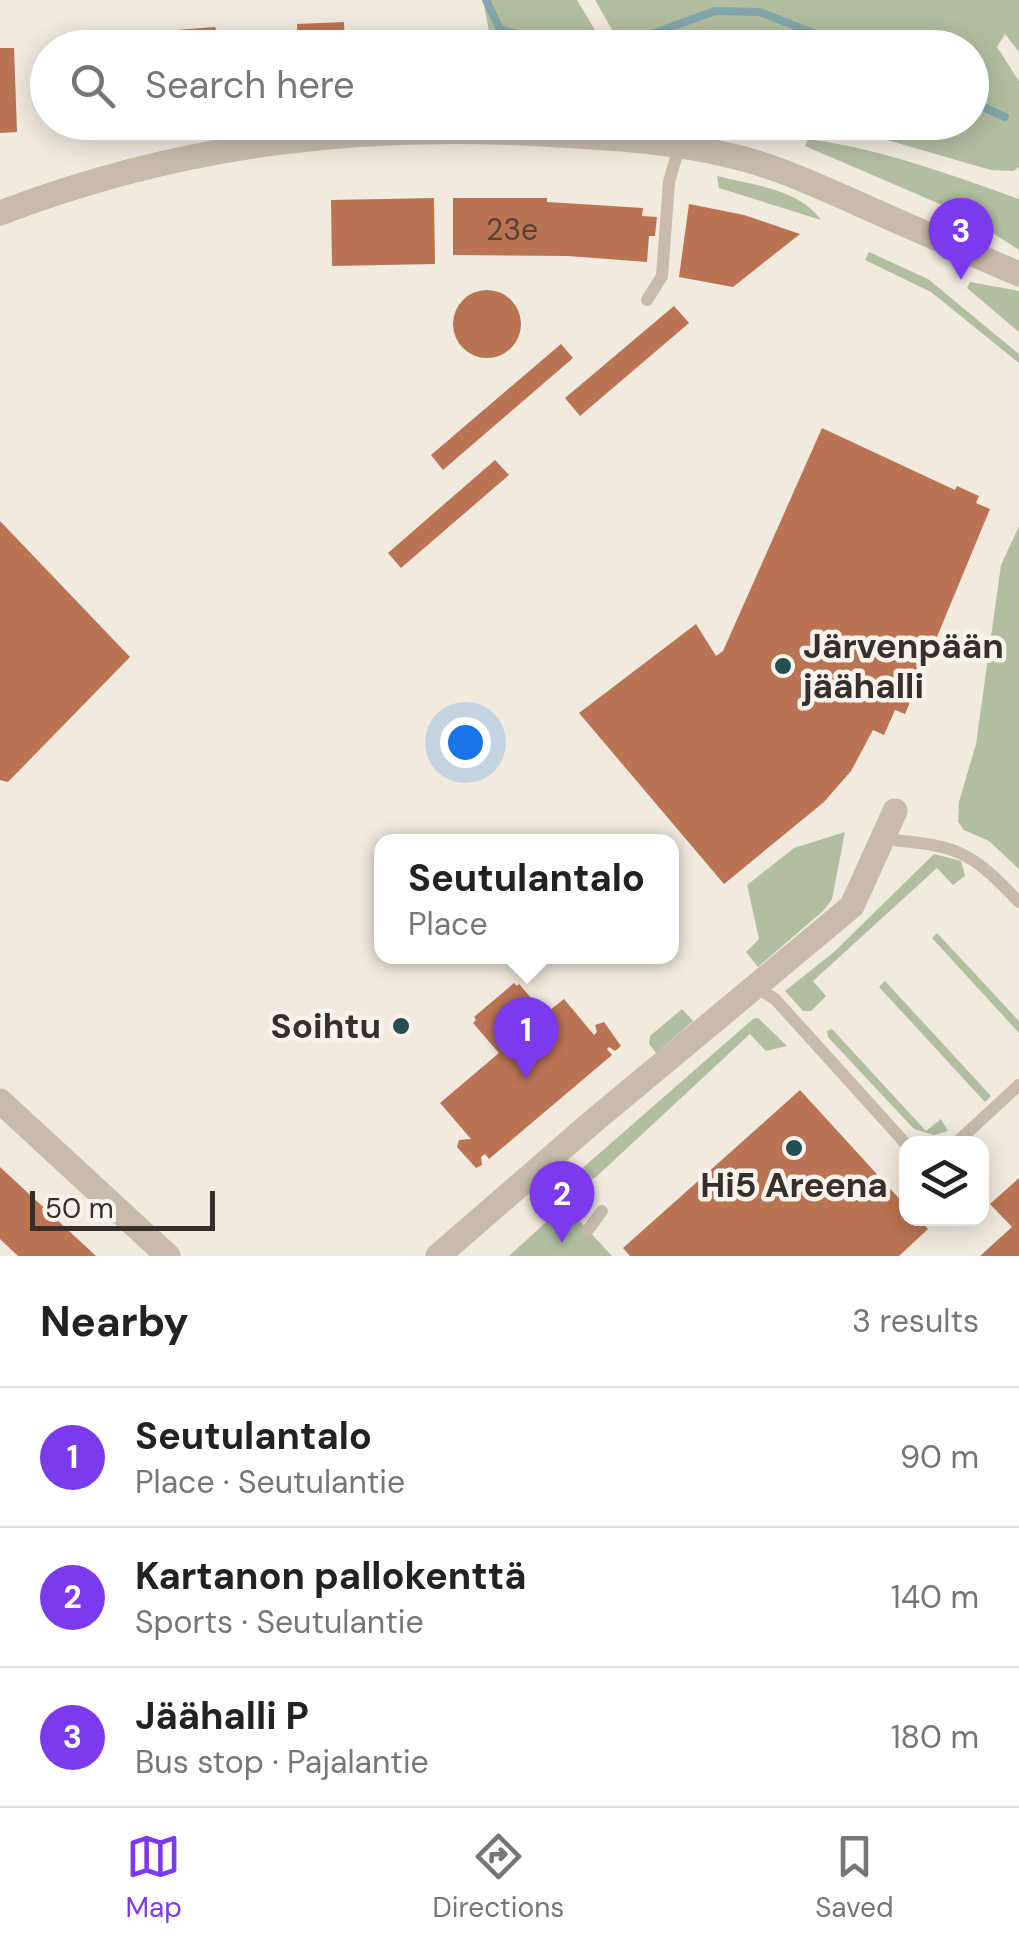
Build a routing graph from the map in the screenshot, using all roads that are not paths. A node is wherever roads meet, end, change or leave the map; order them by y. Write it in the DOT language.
graph roads {
  1 [pos="282,140"];
  2 [pos="632,140"];
  3 [pos="679,147"];
  4 [pos="0,213"];
  5 [pos="1019,274"];
  6 [pos="648,300"];
  7 [pos="895,811"];
  8 [pos="883,839"];
  9 [pos="1019,902"];
  10 [pos="754,986"];
  11 [pos="1019,1085"];
  12 [pos="0,1101"];
  13 [pos="899,1136"];
  14 [pos="964,1136"];
  15 [pos="602,1211"];
  16 [pos="588,1230"];
  17 [pos="168,1256"];
  18 [pos="438,1256"];
  1 -- 4 [label="street"];
  2 -- 3 [label="street"];
  3 -- 5 [label="street"];
  3 -- 6 [label="lane"];
  7 -- 8 [label="street"];
  8 -- 9 [label="lane"];
  8 -- 10 [label="street"];
  10 -- 13 [label="lane"];
  10 -- 18 [label="street"];
  11 -- 14 [label="lane"];
  12 -- 17 [label="street"];
  15 -- 16 [label="lane"];
}
